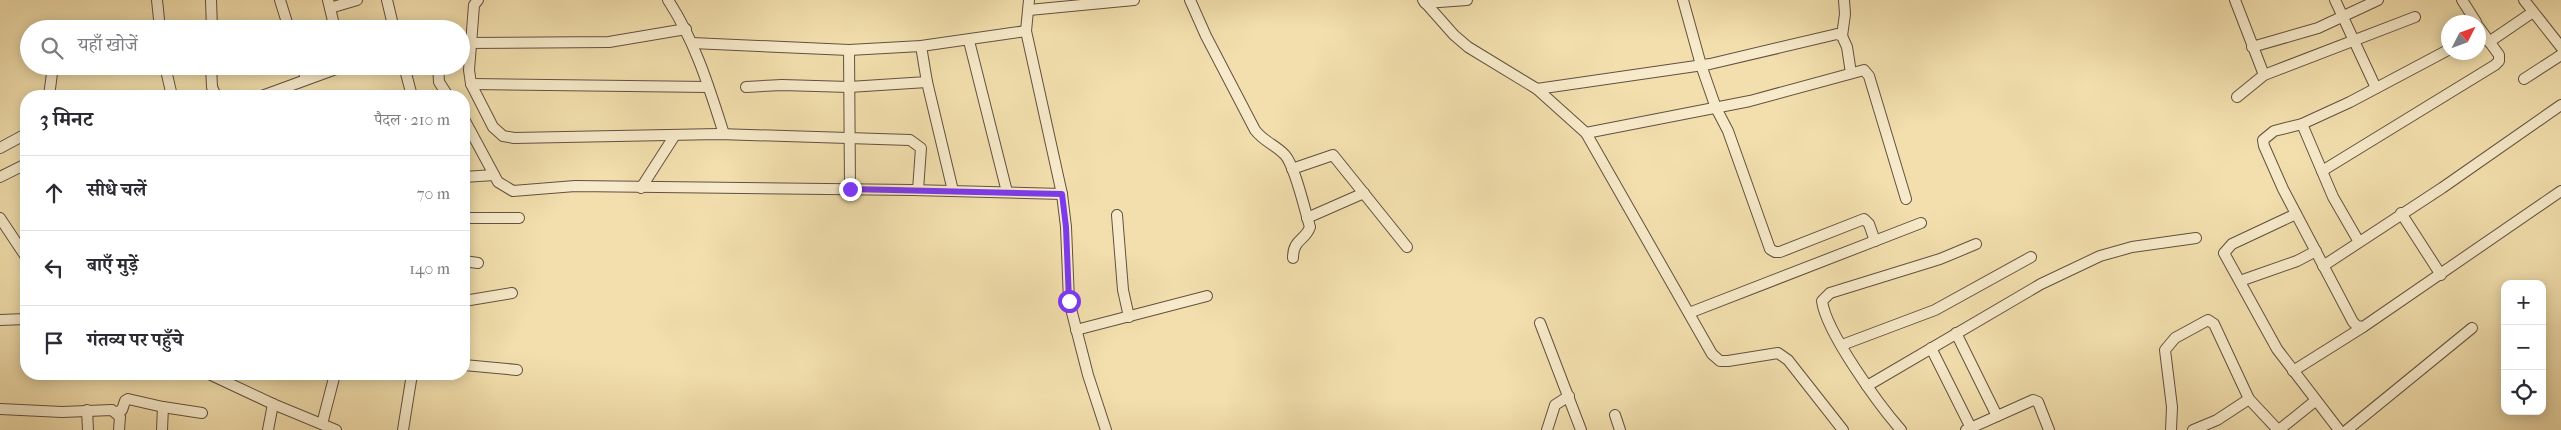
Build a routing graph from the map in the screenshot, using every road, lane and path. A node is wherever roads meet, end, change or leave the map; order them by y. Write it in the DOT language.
graph roads {
  1 [pos="157,0"];
  2 [pos="211,0"];
  3 [pos="280,0"];
  4 [pos="358,0"];
  5 [pos="387,0"];
  6 [pos="478,0"];
  7 [pos="668,0"];
  8 [pos="1134,0"];
  9 [pos="1190,0"];
  10 [pos="1467,0"];
  11 [pos="1683,0"];
  12 [pos="1844,0"];
  13 [pos="2235,0"];
  14 [pos="2335,0"];
  15 [pos="2378,0"];
  16 [pos="2462,0"];
  17 [pos="2524,0"];
  18 [pos="1120,1"];
  19 [pos="1424,2"];
  20 [pos="329,4"];
  21 [pos="1068,4"];
  22 [pos="1029,5"];
  23 [pos="2533,12"];
  24 [pos="2471,15"];
  25 [pos="2416,17"];
  26 [pos="2342,18"];
  27 [pos="159,20"];
  28 [pos="212,20"];
  29 [pos="286,20"];
  30 [pos="333,20"];
  31 [pos="392,20"];
  32 [pos="686,28"];
  33 [pos="1026,31"];
  34 [pos="1842,36"];
  35 [pos="2486,37"];
  36 [pos="969,41"];
  37 [pos="2354,42"];
  38 [pos="2490,42"];
  39 [pos="470,43"];
  40 [pos="473,43"];
  41 [pos="692,43"];
  42 [pos="922,46"];
  43 [pos="2252,47"];
  44 [pos="2561,47"];
  45 [pos="849,50"];
  46 [pos="2441,54"];
  47 [pos="2561,55"];
  48 [pos="1701,65"];
  49 [pos="1851,73"];
  50 [pos="52,75"];
  51 [pos="167,75"];
  52 [pos="211,75"];
  53 [pos="305,75"];
  54 [pos="318,75"];
  55 [pos="406,75"];
  56 [pos="439,75"];
  57 [pos="2264,75"];
  58 [pos="306,79"];
  59 [pos="2524,79"];
  60 [pos="927,82"];
  61 [pos="471,84"];
  62 [pos="746,86"];
  63 [pos="849,86"];
  64 [pos="708,87"];
  65 [pos="2376,88"];
  66 [pos="1537,89"];
  67 [pos="50,90"];
  68 [pos="171,90"];
  69 [pos="213,90"];
  70 [pos="278,90"];
  71 [pos="410,90"];
  72 [pos="444,90"];
  73 [pos="2237,97"];
  74 [pos="2561,105"];
  75 [pos="1716,108"];
  76 [pos="2302,124"];
  77 [pos="470,130"];
  78 [pos="1586,133"];
  79 [pos="724,134"];
  80 [pos="675,135"];
  81 [pos="20,137"];
  82 [pos="849,139"];
  83 [pos="0,148"];
  84 [pos="20,167"];
  85 [pos="1292,169"];
  86 [pos="2322,171"];
  87 [pos="494,174"];
  88 [pos="470,176"];
  89 [pos="0,177"];
  90 [pos="641,188"];
  91 [pos="850,189"];
  92 [pos="918,190"];
  93 [pos="953,191"];
  94 [pos="2561,191"];
  95 [pos="1007,192"];
  96 [pos="1364,193"];
  97 [pos="1062,194"];
  98 [pos="1906,199"];
  99 [pos="2401,213"];
  100 [pos="2296,214"];
  101 [pos="1117,215"];
  102 [pos="0,218"];
  103 [pos="470,218"];
  104 [pos="519,218"];
  105 [pos="1307,218"];
  106 [pos="1921,223"];
  107 [pos="2196,238"];
  108 [pos="1875,241"];
  109 [pos="2359,242"];
  110 [pos="1976,244"];
  111 [pos="1407,247"];
  112 [pos="20,248"];
  113 [pos="2316,251"];
  114 [pos="2031,256"];
  115 [pos="1293,258"];
  116 [pos="470,261"];
  117 [pos="478,262"];
  118 [pos="2323,266"];
  119 [pos="2441,275"];
  120 [pos="2240,281"];
  121 [pos="512,293"];
  122 [pos="1207,296"];
  123 [pos="470,300"];
  124 [pos="1689,313"];
  125 [pos="1129,317"];
  126 [pos="20,319"];
  127 [pos="0,320"];
  128 [pos="1540,323"];
  129 [pos="2363,327"];
  130 [pos="2472,328"];
  131 [pos="1076,330"];
  132 [pos="1956,333"];
  133 [pos="1842,345"];
  134 [pos="1931,348"];
  135 [pos="470,366"];
  136 [pos="517,370"];
  137 [pos="2293,371"];
  138 [pos="223,380"];
  139 [pos="333,380"];
  140 [pos="411,380"];
  141 [pos="1867,386"];
  142 [pos="1569,396"];
  143 [pos="2249,399"];
  144 [pos="2315,401"];
  145 [pos="273,404"];
  146 [pos="163,407"];
  147 [pos="0,409"];
  148 [pos="87,410"];
  149 [pos="117,412"];
  150 [pos="202,412"];
  151 [pos="1616,416"];
  152 [pos="1997,416"];
  153 [pos="322,424"];
  154 [pos="1839,429"];
  155 [pos="1968,429"];
  156 [pos="88,430"];
  157 [pos="118,430"];
  158 [pos="162,430"];
  159 [pos="268,430"];
  160 [pos="336,430"];
  161 [pos="403,430"];
  162 [pos="1106,430"];
  163 [pos="1547,430"];
  164 [pos="1581,430"];
  165 [pos="1620,430"];
  166 [pos="1901,430"];
  167 [pos="2049,430"];
  168 [pos="2170,430"];
  169 [pos="2193,430"];
  170 [pos="2278,430"];
  171 [pos="2339,430"];
  172 [pos="2347,430"];
  1 -- 27 [label="street"];
  2 -- 28 [label="street"];
  3 -- 29 [label="street"];
  4 -- 20 [label="street"];
  5 -- 31 [label="street"];
  6 -- 40 [label="street"];
  7 -- 32 [label="street"];
  8 -- 18 [label="street"];
  9 -- 85 [label="street"];
  10 -- 19 [label="street"];
  11 -- 48 [label="street"];
  12 -- 34 [label="street"];
  13 -- 43 [label="street"];
  14 -- 26 [label="street"];
  15 -- 26 [label="street"];
  16 -- 24 [label="street"];
  17 -- 23 [label="street"];
  18 -- 21 [label="street"];
  19 -- 66 [label="street"];
  20 -- 30 [label="street"];
  21 -- 22 [label="street"];
  22 -- 33 [label="street"];
  23 -- 38 [label="street"];
  23 -- 44 [label="street"];
  25 -- 37 [label="street"];
  26 -- 37 [label="street"];
  26 -- 43 [label="street"];
  32 -- 40 [label="street"];
  32 -- 41 [label="street"];
  33 -- 36 [label="street"];
  33 -- 97 [label="street"];
  34 -- 48 [label="street"];
  34 -- 49 [label="street"];
  35 -- 38 [label="street"];
  36 -- 42 [label="street"];
  36 -- 95 [label="street"];
  37 -- 57 [label="street"];
  37 -- 65 [label="street"];
  38 -- 86 [label="street"];
  39 -- 40 [label="street"];
  40 -- 61 [label="street"];
  41 -- 45 [label="street"];
  41 -- 64 [label="street"];
  42 -- 45 [label="street"];
  42 -- 60 [label="street"];
  43 -- 57 [label="street"];
  45 -- 63 [label="street"];
  46 -- 65 [label="street"];
  47 -- 59 [label="street"];
  48 -- 66 [label="street"];
  48 -- 75 [label="street"];
  49 -- 75 [label="street"];
  49 -- 98 [label="street"];
  50 -- 67 [label="street"];
  51 -- 68 [label="street"];
  52 -- 69 [label="street"];
  53 -- 58 [label="street"];
  54 -- 58 [label="street"];
  55 -- 71 [label="street"];
  56 -- 72 [label="street"];
  57 -- 73 [label="street"];
  58 -- 70 [label="street"];
  60 -- 63 [label="street"];
  60 -- 93 [label="street"];
  61 -- 64 [label="street"];
  61 -- 80 [label="street"];
  62 -- 63 [label="street"];
  63 -- 82 [label="street"];
  64 -- 79 [label="street"];
  65 -- 76 [label="street"];
  66 -- 78 [label="street"];
  74 -- 99 [label="street"];
  75 -- 78 [label="street"];
  75 -- 108 [label="street"];
  76 -- 86 [label="street"];
  76 -- 100 [label="street"];
  77 -- 87 [label="street"];
  78 -- 124 [label="street"];
  79 -- 80 [label="street"];
  79 -- 82 [label="street"];
  80 -- 90 [label="street"];
  81 -- 83 [label="street"];
  82 -- 91 [label="street"];
  82 -- 92 [label="street"];
  84 -- 89 [label="street"];
  85 -- 96 [label="street"];
  85 -- 105 [label="street"];
  86 -- 109 [label="street"];
  87 -- 88 [label="street"];
  87 -- 90 [label="street"];
  90 -- 91 [label="street"];
  91 -- 92 [label="street"];
  92 -- 93 [label="street"];
  93 -- 95 [label="street"];
  94 -- 119 [label="street"];
  95 -- 97 [label="street"];
  96 -- 105 [label="street"];
  96 -- 111 [label="street"];
  97 -- 131 [label="street"];
  99 -- 109 [label="street"];
  99 -- 119 [label="street"];
  100 -- 113 [label="street"];
  100 -- 120 [label="street"];
  101 -- 125 [label="street"];
  102 -- 112 [label="street"];
  103 -- 104 [label="street"];
  105 -- 115 [label="street"];
  106 -- 108 [label="street"];
  107 -- 132 [label="street"];
  108 -- 124 [label="street"];
  109 -- 118 [label="street"];
  110 -- 133 [label="street"];
  113 -- 118 [label="street"];
  113 -- 120 [label="street"];
  114 -- 133 [label="street"];
  116 -- 117 [label="street"];
  118 -- 129 [label="street"];
  119 -- 129 [label="street"];
  120 -- 137 [label="street"];
  121 -- 123 [label="street"];
  122 -- 125 [label="street"];
  124 -- 154 [label="street"];
  125 -- 131 [label="street"];
  126 -- 127 [label="street"];
  128 -- 142 [label="street"];
  129 -- 137 [label="street"];
  130 -- 172 [label="street"];
  131 -- 162 [label="street"];
  132 -- 134 [label="street"];
  132 -- 152 [label="street"];
  133 -- 141 [label="street"];
  134 -- 141 [label="street"];
  134 -- 155 [label="street"];
  135 -- 136 [label="street"];
  137 -- 144 [label="street"];
  138 -- 145 [label="street"];
  139 -- 153 [label="street"];
  140 -- 161 [label="street"];
  141 -- 166 [label="street"];
  142 -- 163 [label="street"];
  142 -- 164 [label="street"];
  143 -- 168 [label="street"];
  143 -- 169 [label="street"];
  143 -- 170 [label="street"];
  144 -- 170 [label="street"];
  144 -- 171 [label="street"];
  145 -- 153 [label="street"];
  145 -- 159 [label="street"];
  146 -- 149 [label="street"];
  146 -- 150 [label="street"];
  146 -- 158 [label="street"];
  147 -- 148 [label="street"];
  148 -- 149 [label="street"];
  148 -- 156 [label="street"];
  149 -- 157 [label="street"];
  151 -- 165 [label="street"];
  152 -- 155 [label="street"];
  152 -- 167 [label="street"];
  153 -- 160 [label="street"];
}
